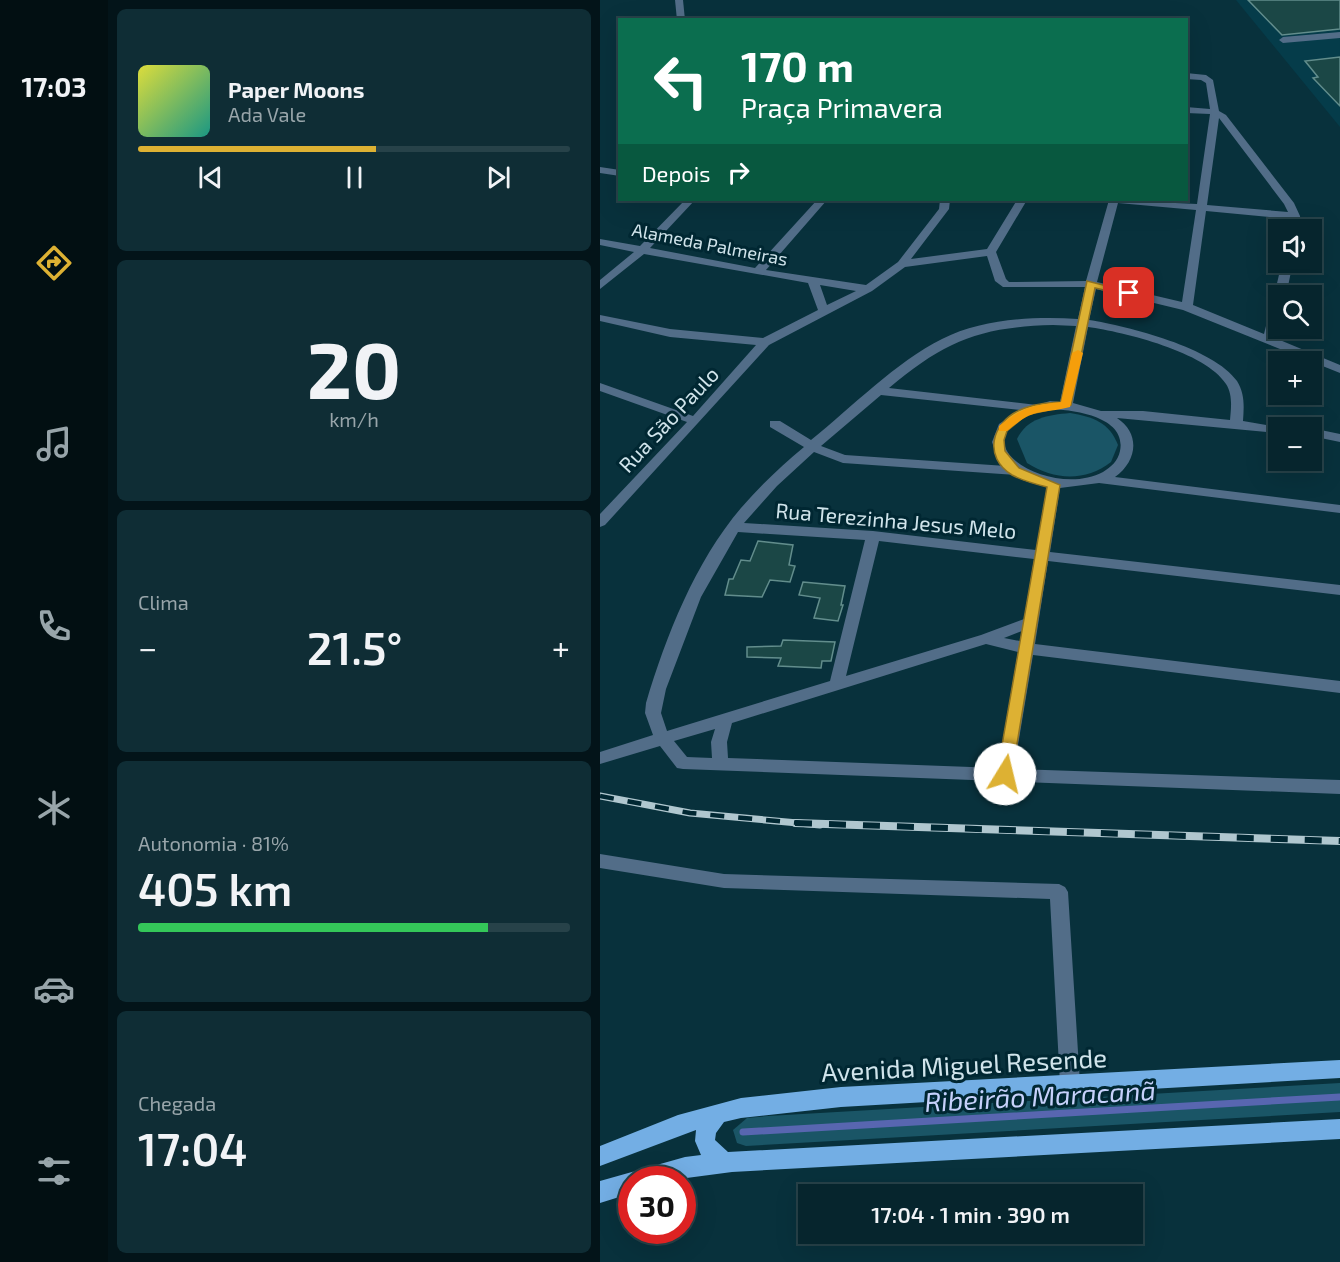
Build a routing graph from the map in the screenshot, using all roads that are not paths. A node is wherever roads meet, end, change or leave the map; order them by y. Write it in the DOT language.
graph roads {
  1 [pos="679,0"];
  2 [pos="681,18"];
  3 [pos="1340,35"];
  4 [pos="1284,40"];
  5 [pos="1188,76"];
  6 [pos="1188,110"];
  7 [pos="1215,112"];
  8 [pos="600,170"];
  9 [pos="618,173"];
  10 [pos="689,201"];
  11 [pos="821,201"];
  12 [pos="945,201"];
  13 [pos="1021,201"];
  14 [pos="1114,201"];
  15 [pos="1125,201"];
  16 [pos="1201,208"];
  17 [pos="1295,216"];
  18 [pos="1295,219"];
  19 [pos="600,242"];
  20 [pos="642,250"];
  21 [pos="991,252"];
  22 [pos="902,264"];
  23 [pos="758,272"];
  24 [pos="813,282"];
  25 [pos="1091,284"];
  26 [pos="600,286"];
  27 [pos="868,289"];
  28 [pos="1187,308"];
  29 [pos="824,312"];
  30 [pos="600,318"];
  31 [pos="1084,323"];
  32 [pos="1268,341"];
  33 [pos="765,342"];
  34 [pos="1340,369"];
  35 [pos="604,391"];
  36 [pos="879,391"];
  37 [pos="1066,405"];
  38 [pos="1036,408"];
  39 [pos="1102,414"];
  40 [pos="1143,415"];
  41 [pos="695,422"];
  42 [pos="775,424"];
  43 [pos="1236,424"];
  44 [pos="1120,428"];
  45 [pos="1268,428"];
  46 [pos="1322,434"];
  47 [pos="1340,438"];
  48 [pos="813,447"];
  49 [pos="1015,471"];
  50 [pos="1099,479"];
  51 [pos="1054,485"];
  52 [pos="1340,509"];
  53 [pos="600,522"];
  54 [pos="734,527"];
  55 [pos="873,536"];
  56 [pos="1044,554"];
  57 [pos="1340,590"];
  58 [pos="1030,622"];
  59 [pos="986,639"];
  60 [pos="1025,648"];
  61 [pos="837,683"];
  62 [pos="1340,687"];
  63 [pos="725,720"];
  64 [pos="664,740"];
  65 [pos="600,758"];
  66 [pos="720,765"];
  67 [pos="1005,774"];
  68 [pos="1340,787"];
  69 [pos="600,861"];
  70 [pos="1340,1069"];
  71 [pos="1070,1084"];
  72 [pos="717,1115"];
  73 [pos="1340,1129"];
  74 [pos="600,1156"];
  75 [pos="724,1162"];
  76 [pos="693,1166"];
  77 [pos="618,1186"];
  78 [pos="600,1192"];
  1 -- 2 [label="street"];
  3 -- 4 [label="street"];
  5 -- 7 [label="street"];
  6 -- 7 [label="street"];
  7 -- 16 [label="street"];
  7 -- 17 [label="street"];
  8 -- 9 [label="street"];
  10 -- 20 [label="street"];
  11 -- 23 [label="street"];
  12 -- 22 [label="street"];
  13 -- 21 [label="street"];
  14 -- 25 [label="street"];
  15 -- 16 [label="street"];
  16 -- 17 [label="street"];
  16 -- 28 [label="street"];
  17 -- 18 [label="street"];
  19 -- 20 [label="street, Alameda Palmeiras"];
  20 -- 23 [label="street, Alameda Palmeiras"];
  20 -- 26 [label="street"];
  21 -- 22 [label="street"];
  21 -- 25 [label="street"];
  22 -- 27 [label="street"];
  23 -- 24 [label="street, Alameda Palmeiras"];
  24 -- 27 [label="street, Alameda Palmeiras"];
  24 -- 29 [label="street, Alameda Palmeiras"];
  25 -- 28 [label="street"];
  25 -- 31 [label="street"];
  27 -- 29 [label="street"];
  28 -- 32 [label="street"];
  29 -- 33 [label="street"];
  30 -- 33 [label="street"];
  31 -- 36 [label="street"];
  31 -- 37 [label="street"];
  31 -- 43 [label="street"];
  32 -- 34 [label="street"];
  33 -- 41 [label="street, Rua São Paulo"];
  35 -- 41 [label="street"];
  36 -- 38 [label="street"];
  36 -- 48 [label="street"];
  37 -- 38 [label="street"];
  37 -- 39 [label="street"];
  38 -- 49 [label="street"];
  39 -- 40 [label="street"];
  39 -- 44 [label="street"];
  40 -- 43 [label="street"];
  40 -- 44 [label="street"];
  41 -- 53 [label="street, Rua São Paulo"];
  42 -- 48 [label="street"];
  43 -- 45 [label="street"];
  44 -- 50 [label="street"];
  46 -- 47 [label="street"];
  48 -- 49 [label="street"];
  48 -- 54 [label="street"];
  49 -- 51 [label="street"];
  50 -- 51 [label="street"];
  50 -- 52 [label="street"];
  51 -- 56 [label="street"];
  54 -- 55 [label="street, Rua Terezinha Jesus Melo"];
  54 -- 64 [label="street"];
  55 -- 56 [label="street, Rua Terezinha Jesus Melo"];
  55 -- 61 [label="street"];
  56 -- 57 [label="street, Rua Terezinha Jesus Melo"];
  56 -- 58 [label="street"];
  58 -- 59 [label="street"];
  58 -- 60 [label="street"];
  59 -- 60 [label="street"];
  59 -- 61 [label="street"];
  60 -- 62 [label="street"];
  60 -- 67 [label="street"];
  61 -- 63 [label="street"];
  63 -- 64 [label="street"];
  63 -- 66 [label="street"];
  64 -- 65 [label="street"];
  64 -- 66 [label="street"];
  66 -- 67 [label="street"];
  67 -- 68 [label="street"];
  69 -- 71 [label="street"];
  70 -- 71 [label="main road, Avenida Miguel Resende"];
  71 -- 72 [label="main road, Avenida Miguel Resende"];
  72 -- 74 [label="main road, Avenida Miguel Resende"];
  72 -- 75 [label="main road"];
  73 -- 75 [label="main road"];
  75 -- 76 [label="main road"];
  77 -- 78 [label="main road"];
}
